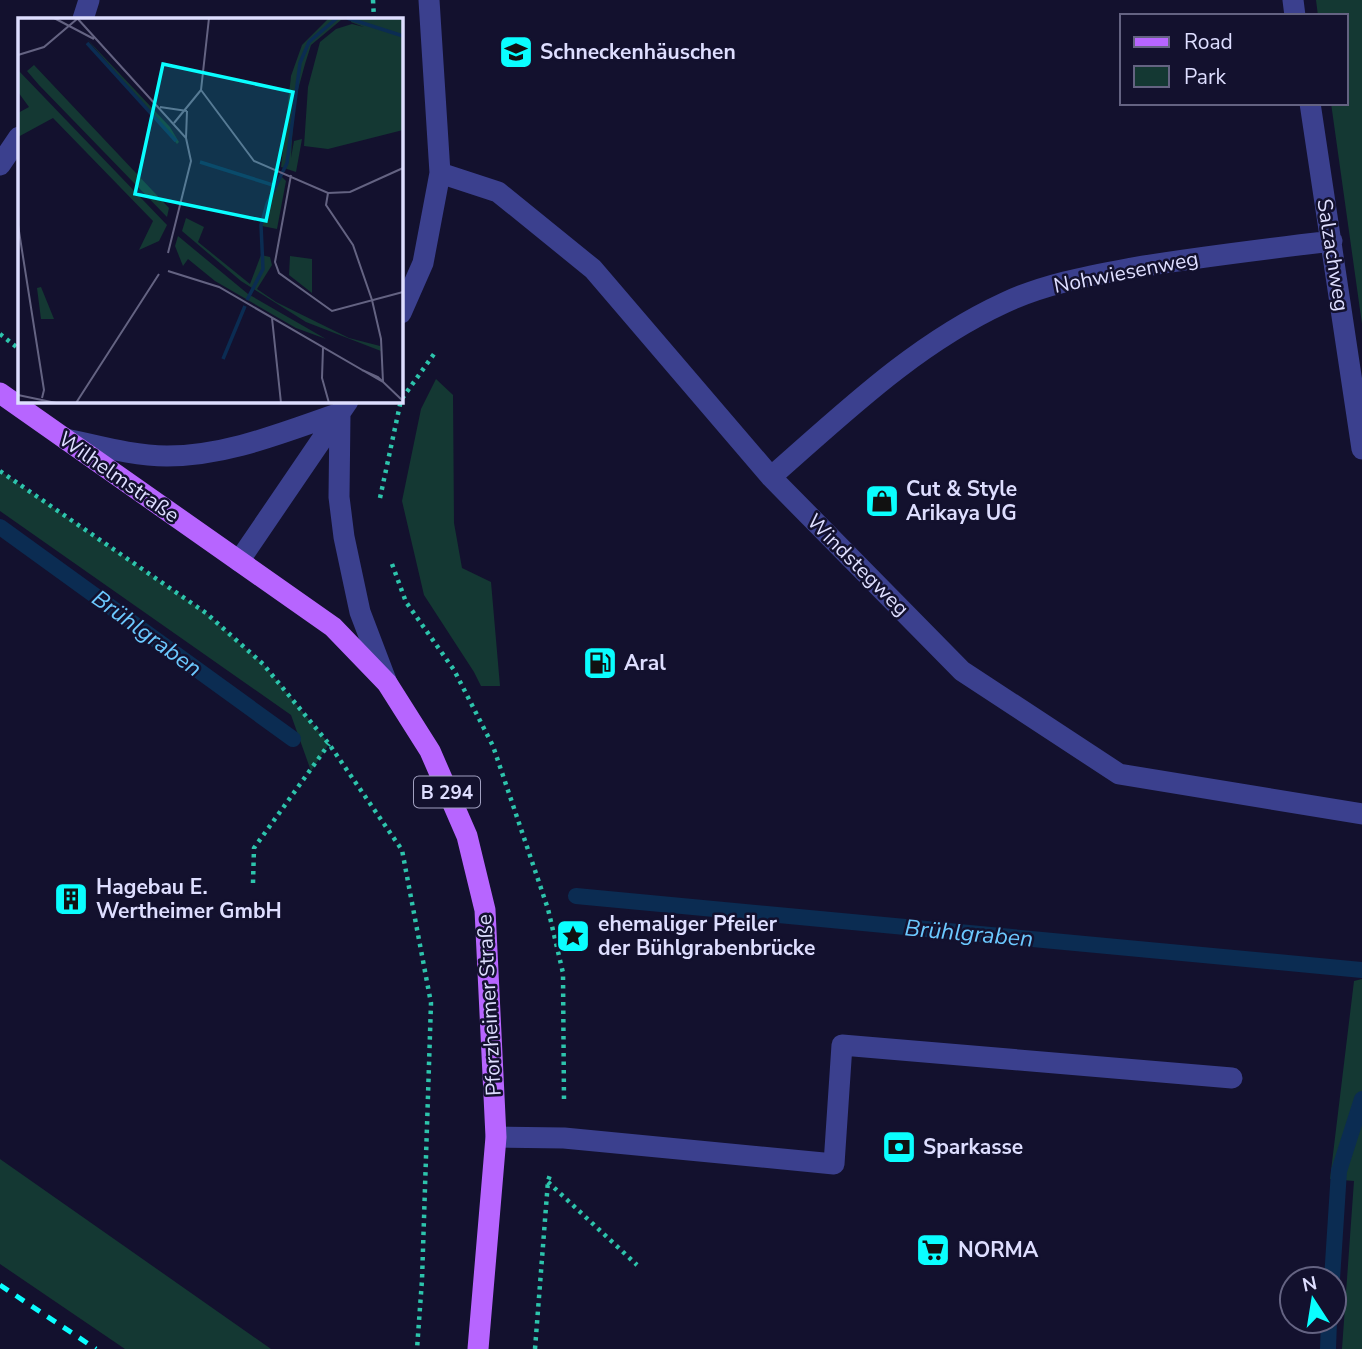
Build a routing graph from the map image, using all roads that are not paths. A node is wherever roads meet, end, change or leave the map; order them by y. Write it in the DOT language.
graph roads {
  1 [pos="89,0"];
  2 [pos="429,0"];
  3 [pos="83,18"];
  4 [pos="1310,105"];
  5 [pos="18,138"];
  6 [pos="0,165"];
  7 [pos="440,173"];
  8 [pos="1332,242"];
  9 [pos="402,311"];
  10 [pos="0,393"];
  11 [pos="344,407"];
  12 [pos="65,439"];
  13 [pos="1362,449"];
  14 [pos="771,477"];
  15 [pos="239,561"];
  16 [pos="387,683"];
  17 [pos="1362,814"];
  18 [pos="1232,1078"];
  19 [pos="496,1137"];
  20 [pos="478,1349"];
  1 -- 3 [label="street"];
  2 -- 7 [label="street"];
  4 -- 8 [label="street, Salzachweg"];
  5 -- 6 [label="street"];
  7 -- 9 [label="street"];
  7 -- 14 [label="street, Windstegweg"];
  8 -- 13 [label="street, Salzachweg"];
  8 -- 14 [label="street, Nohwiesenweg"];
  10 -- 12 [label="main road, Wilhelmstraße"];
  11 -- 12 [label="street"];
  11 -- 15 [label="street"];
  11 -- 16 [label="street, Pforzheimer Straße"];
  12 -- 15 [label="main road, Wilhelmstraße"];
  14 -- 17 [label="street, Windstegweg"];
  15 -- 16 [label="main road, Pforzheimer Straße / B 294"];
  16 -- 19 [label="main road, Pforzheimer Straße / B 294"];
  18 -- 19 [label="street"];
  19 -- 20 [label="main road, Pforzheimer Straße / B 294"];
}
